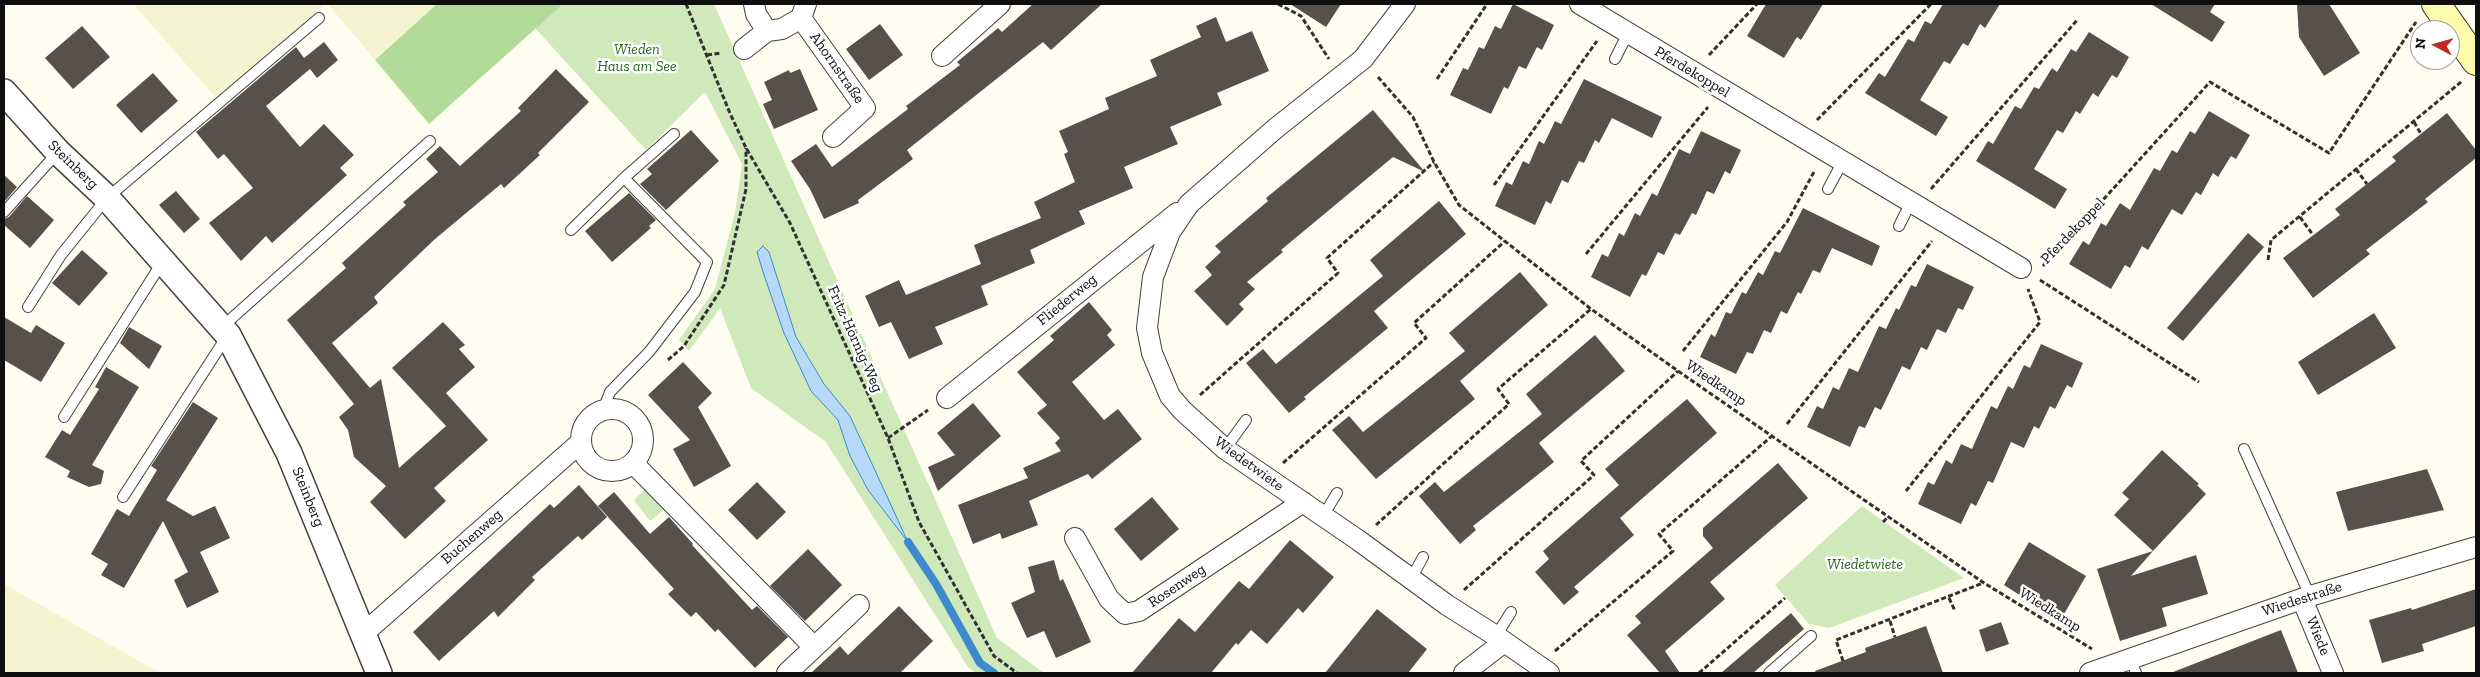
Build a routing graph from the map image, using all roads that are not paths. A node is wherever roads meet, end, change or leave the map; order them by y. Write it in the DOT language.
graph roads {
  1 [pos="754,4"];
  2 [pos="1000,4"];
  3 [pos="1406,4"];
  4 [pos="1580,4"];
  5 [pos="804,11"];
  6 [pos="2427,11"];
  7 [pos="319,18"];
  8 [pos="1619,28"];
  9 [pos="767,31"];
  10 [pos="744,49"];
  11 [pos="942,56"];
  12 [pos="1615,59"];
  13 [pos="2470,71"];
  14 [pos="4,92"];
  15 [pos="674,134"];
  16 [pos="833,137"];
  17 [pos="430,141"];
  18 [pos="58,152"];
  19 [pos="1844,157"];
  20 [pos="624,178"];
  21 [pos="1828,189"];
  22 [pos="107,198"];
  23 [pos="1189,204"];
  24 [pos="1914,204"];
  25 [pos="4,212"];
  26 [pos="1898,226"];
  27 [pos="571,230"];
  28 [pos="163,261"];
  29 [pos="2021,268"];
  30 [pos="28,307"];
  31 [pos="225,331"];
  32 [pos="946,398"];
  33 [pos="603,410"];
  34 [pos="64,417"];
  35 [pos="1246,420"];
  36 [pos="581,442"];
  37 [pos="2244,449"];
  38 [pos="1224,450"];
  39 [pos="633,463"];
  40 [pos="1336,493"];
  41 [pos="123,497"];
  42 [pos="1303,502"];
  43 [pos="1323,516"];
  44 [pos="1075,538"];
  45 [pos="2476,547"];
  46 [pos="1423,556"];
  47 [pos="1411,579"];
  48 [pos="2306,597"];
  49 [pos="859,605"];
  50 [pos="1511,612"];
  51 [pos="364,633"];
  52 [pos="1811,636"];
  53 [pos="1500,639"];
  54 [pos="814,647"];
  55 [pos="2127,665"];
  56 [pos="1544,669"];
  57 [pos="379,673"];
  58 [pos="787,673"];
  59 [pos="1464,673"];
  60 [pos="1769,673"];
  61 [pos="2090,673"];
  62 [pos="2333,673"];
  1 -- 9 [label="street"];
  2 -- 11 [label="street"];
  3 -- 23 [label="street, Wiedetwiete"];
  4 -- 8 [label="street, Pferdekoppel"];
  5 -- 9 [label="street, Ahornstraße"];
  5 -- 16 [label="street, Ahornstraße"];
  6 -- 13 [label="main road"];
  7 -- 22 [label="lane"];
  8 -- 12 [label="lane"];
  8 -- 19 [label="street, Pferdekoppel"];
  9 -- 10 [label="street, Ahornstraße"];
  14 -- 18 [label="street, Steinberg"];
  15 -- 20 [label="lane"];
  17 -- 31 [label="lane"];
  18 -- 22 [label="street, Steinberg"];
  18 -- 25 [label="lane"];
  19 -- 21 [label="lane"];
  19 -- 24 [label="street, Pferdekoppel"];
  20 -- 27 [label="lane"];
  20 -- 33 [label="lane"];
  22 -- 28 [label="street, Steinberg"];
  22 -- 30 [label="lane"];
  23 -- 32 [label="street, Fliederweg"];
  23 -- 38 [label="street, Wiedetwiete"];
  24 -- 26 [label="lane"];
  24 -- 29 [label="street, Pferdekoppel"];
  28 -- 31 [label="street, Steinberg"];
  28 -- 34 [label="lane"];
  31 -- 41 [label="lane"];
  31 -- 51 [label="street, Steinberg"];
  33 -- 36 [label="street, Buchenweg"];
  33 -- 39 [label="street"];
  35 -- 38 [label="lane"];
  36 -- 39 [label="street"];
  36 -- 51 [label="street, Buchenweg"];
  37 -- 48 [label="lane"];
  38 -- 42 [label="street, Wiedetwiete"];
  39 -- 54 [label="street"];
  40 -- 43 [label="lane"];
  42 -- 43 [label="street, Wiedetwiete"];
  42 -- 44 [label="street, Rosenweg"];
  43 -- 47 [label="street, Wiedetwiete"];
  45 -- 48 [label="street, Wiedestraße"];
  46 -- 47 [label="lane"];
  47 -- 53 [label="street, Wiedetwiete"];
  48 -- 55 [label="street, Wiedestraße"];
  48 -- 62 [label="street, Wiede"];
  49 -- 54 [label="street"];
  50 -- 53 [label="lane"];
  51 -- 57 [label="street, Steinberg"];
  52 -- 60 [label="lane"];
  53 -- 56 [label="street, Wiedetwiete"];
  53 -- 59 [label="street"];
  54 -- 58 [label="street"];
  55 -- 61 [label="street, Wiedestraße"];
}
